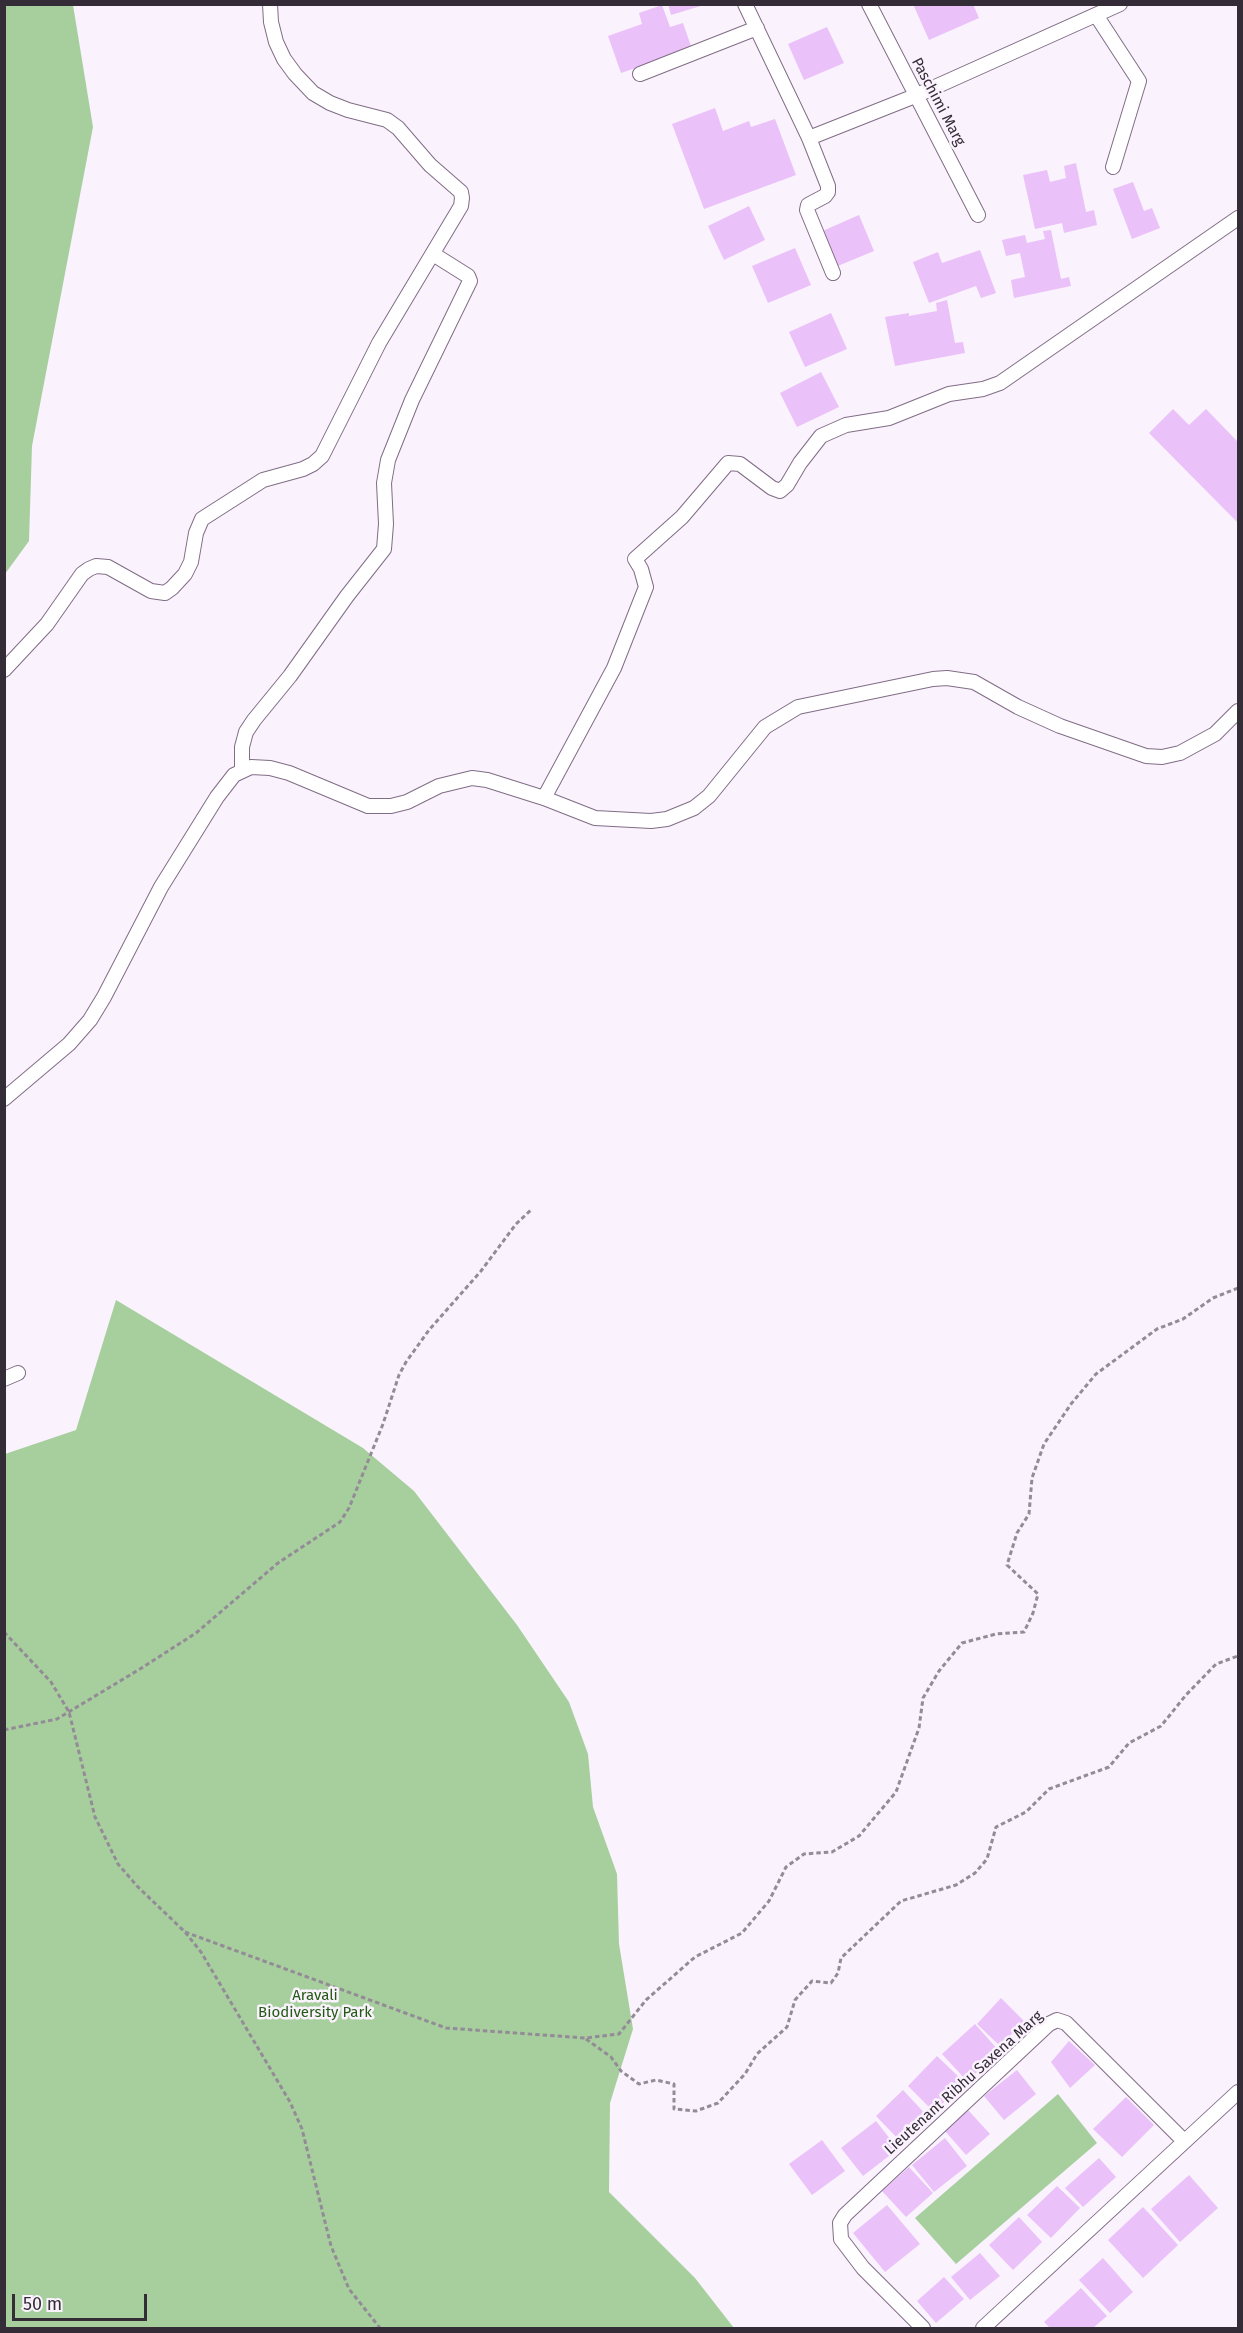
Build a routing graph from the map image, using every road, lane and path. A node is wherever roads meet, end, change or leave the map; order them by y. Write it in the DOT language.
graph roads {
  1 [pos="270,4"];
  2 [pos="745,4"];
  3 [pos="869,4"];
  4 [pos="1120,4"];
  5 [pos="1096,15"];
  6 [pos="757,28"];
  7 [pos="640,74"];
  8 [pos="915,96"];
  9 [pos="809,138"];
  10 [pos="1113,167"];
  11 [pos="978,215"];
  12 [pos="1239,218"];
  13 [pos="433,254"];
  14 [pos="833,273"];
  15 [pos="4,670"];
  16 [pos="1239,711"];
  17 [pos="242,770"];
  18 [pos="544,798"];
  19 [pos="4,1099"];
  20 [pos="532,1209"];
  21 [pos="1239,1288"];
  22 [pos="4,1632"];
  23 [pos="1239,1656"];
  24 [pos="69,1712"];
  25 [pos="4,1730"];
  26 [pos="185,1932"];
  27 [pos="585,2038"];
  28 [pos="1239,2092"];
  29 [pos="1184,2140"];
  30 [pos="381,2328"];
  31 [pos="923,2328"];
  32 [pos="984,2328"];
  1 -- 13 [label="street"];
  2 -- 6 [label="street"];
  3 -- 8 [label="street, Paschimi Marg"];
  4 -- 5 [label="street"];
  5 -- 8 [label="street"];
  5 -- 10 [label="street"];
  6 -- 7 [label="street"];
  6 -- 9 [label="street"];
  8 -- 9 [label="street"];
  8 -- 11 [label="street, Paschimi Marg"];
  9 -- 14 [label="street"];
  12 -- 18 [label="street"];
  13 -- 15 [label="street"];
  13 -- 17 [label="street"];
  16 -- 18 [label="street"];
  17 -- 18 [label="street"];
  17 -- 19 [label="street"];
  20 -- 24 [label="path"];
  21 -- 27 [label="path"];
  22 -- 24 [label="path"];
  23 -- 27 [label="path"];
  24 -- 25 [label="path"];
  24 -- 26 [label="path"];
  26 -- 27 [label="path"];
  26 -- 30 [label="path"];
  28 -- 29 [label="street"];
  29 -- 31 [label="street, Lieutenant Ribhu Saxena Marg"];
  29 -- 32 [label="street"];
}
